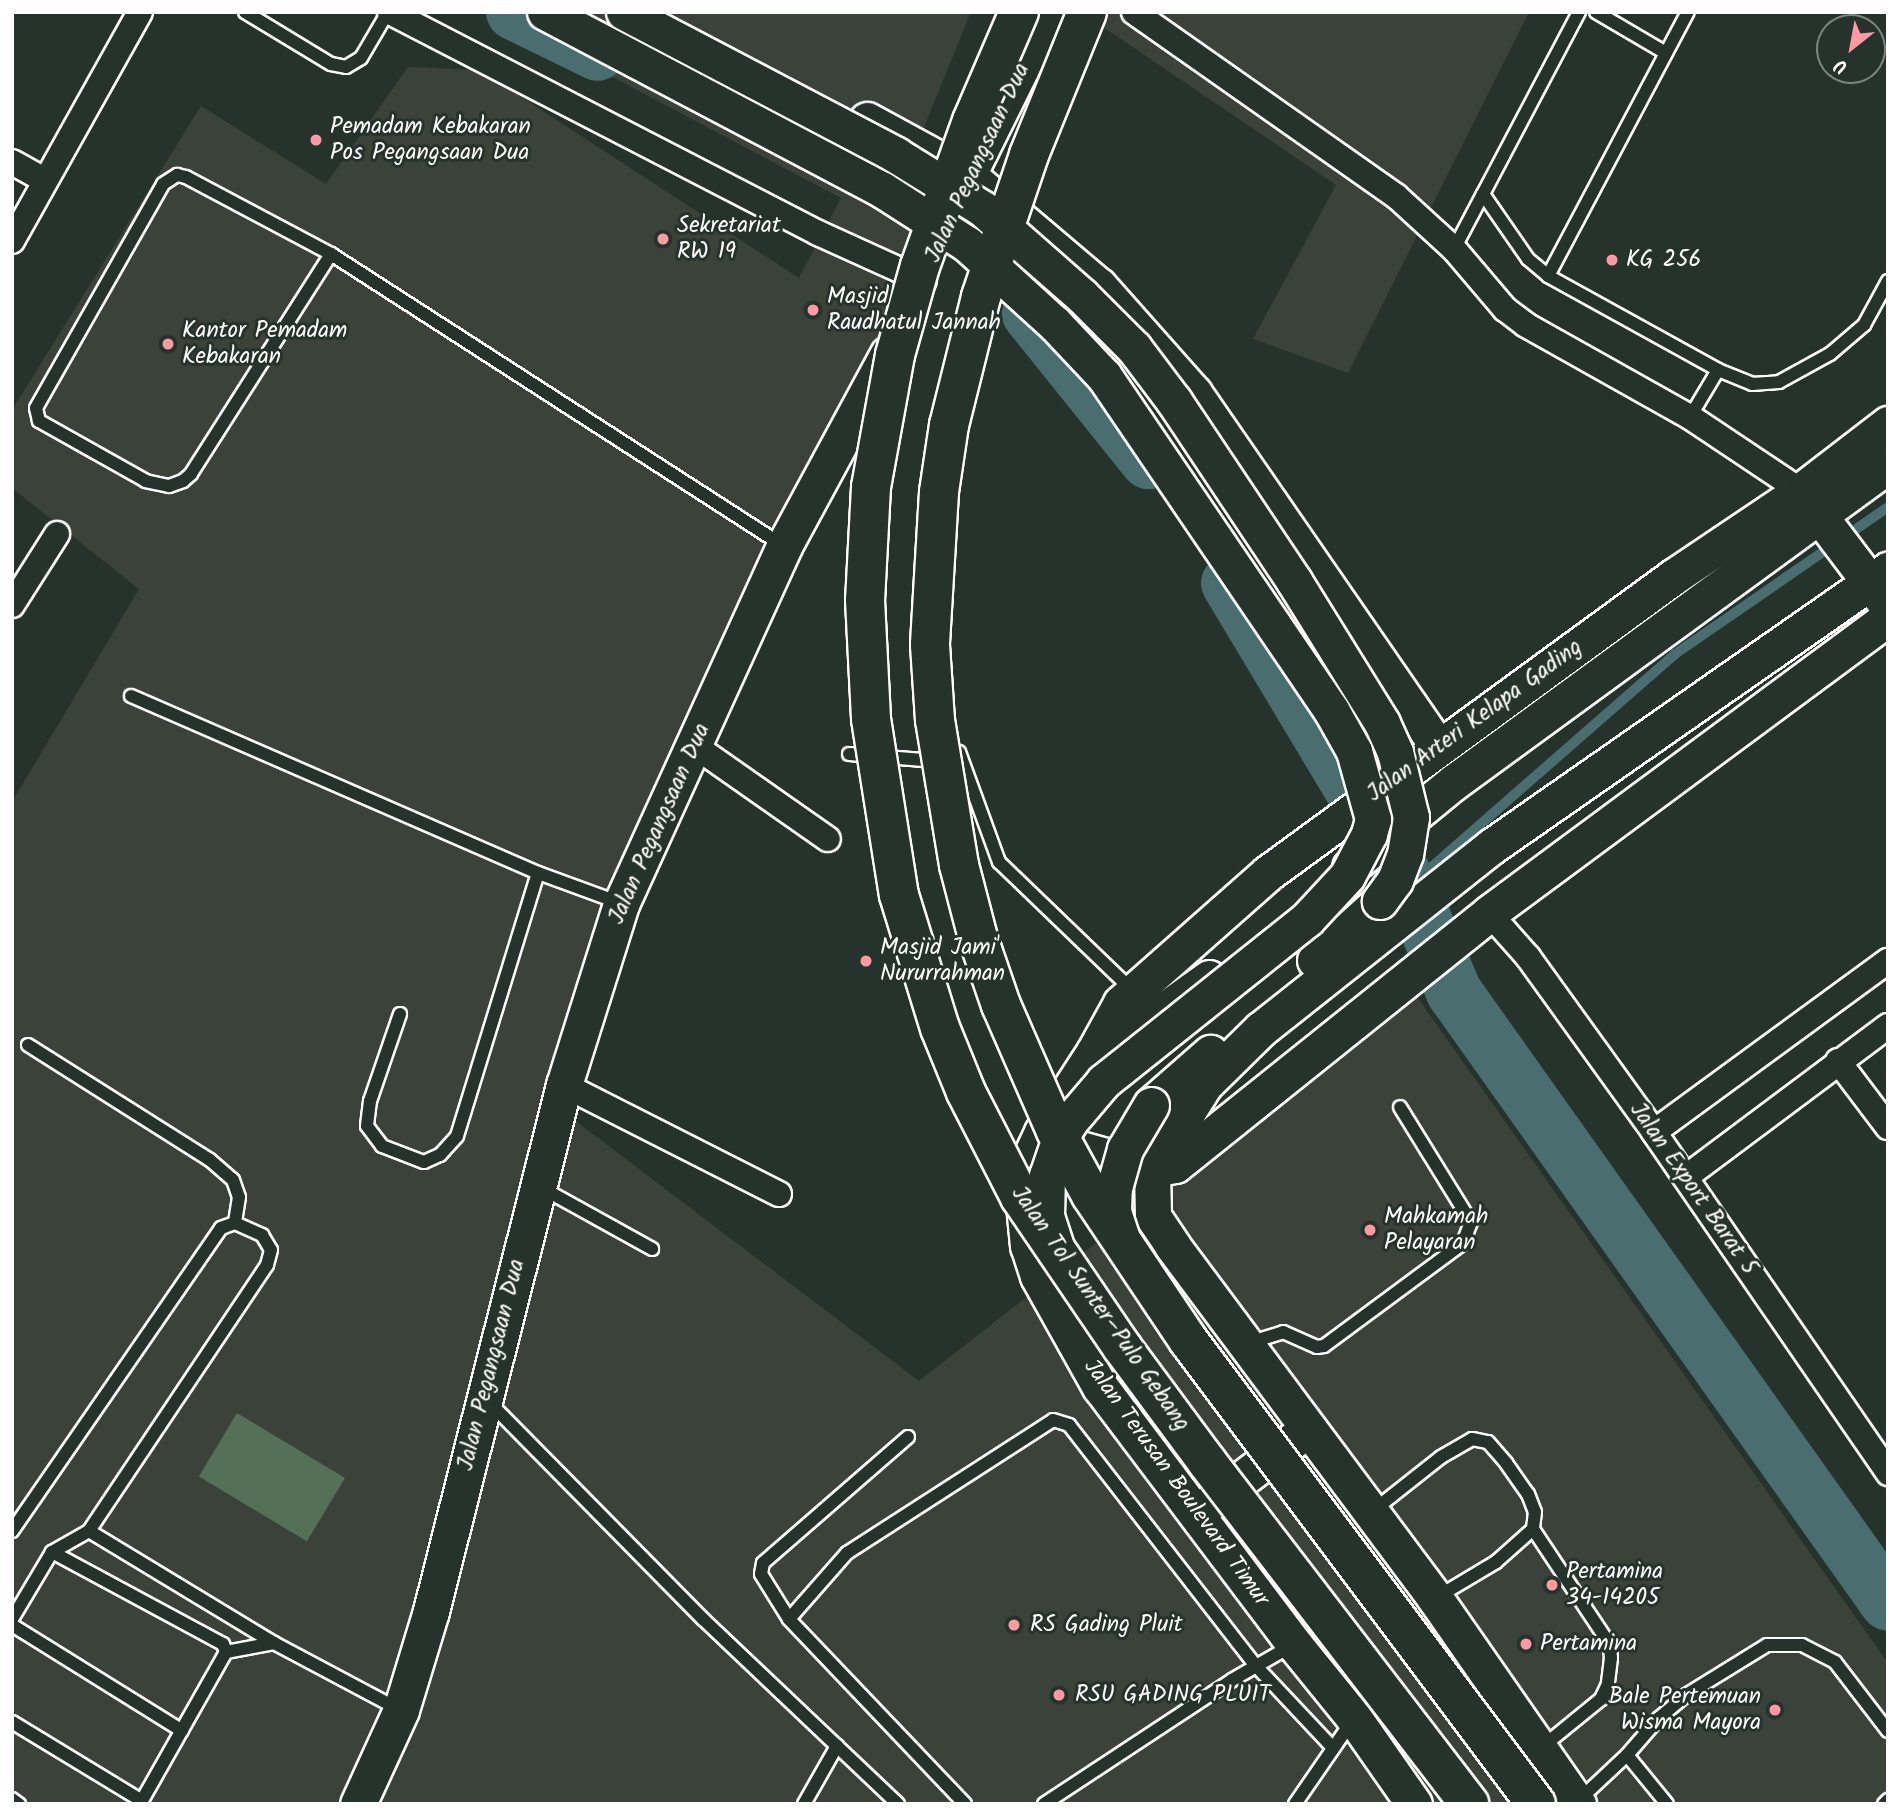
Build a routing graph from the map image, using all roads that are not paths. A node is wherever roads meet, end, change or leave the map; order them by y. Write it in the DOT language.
graph roads {
  1 [pos="140,12"];
  2 [pos="245,12"];
  3 [pos="389,12"];
  4 [pos="544,12"];
  5 [pos="624,12"];
  6 [pos="662,12"];
  7 [pos="1019,12"];
  8 [pos="1049,12"];
  9 [pos="1087,12"];
  10 [pos="1134,12"];
  11 [pos="1579,12"];
  12 [pos="1596,12"];
  13 [pos="1688,12"];
  14 [pos="1666,53"];
  15 [pos="12,162"];
  16 [pos="968,175"];
  17 [pos="45,180"];
  18 [pos="1483,194"];
  19 [pos="12,241"];
  20 [pos="1454,249"];
  21 [pos="331,254"];
  22 [pos="926,275"];
  23 [pos="1548,276"];
  24 [pos="1888,281"];
  25 [pos="1718,370"];
  26 [pos="1690,417"];
  27 [pos="1888,424"];
  28 [pos="1888,465"];
  29 [pos="1823,520"];
  30 [pos="57,534"];
  31 [pos="784,547"];
  32 [pos="1882,587"];
  33 [pos="12,605"];
  34 [pos="1888,618"];
  35 [pos="945,680"];
  36 [pos="948,694"];
  37 [pos="131,696"];
  38 [pos="956,735"];
  39 [pos="695,746"];
  40 [pos="1433,752"];
  41 [pos="849,754"];
  42 [pos="961,762"];
  43 [pos="828,839"];
  44 [pos="538,873"];
  45 [pos="621,904"];
  46 [pos="1480,921"];
  47 [pos="1888,961"];
  48 [pos="1134,992"];
  49 [pos="400,1014"];
  50 [pos="1888,1026"];
  51 [pos="28,1045"];
  52 [pos="1094,1052"];
  53 [pos="1838,1061"];
  54 [pos="564,1085"];
  55 [pos="1401,1107"];
  56 [pos="1888,1127"];
  57 [pos="1042,1132"];
  58 [pos="1654,1132"];
  59 [pos="1152,1169"];
  60 [pos="1686,1177"];
  61 [pos="537,1186"];
  62 [pos="779,1194"];
  63 [pos="235,1223"];
  64 [pos="652,1249"];
  65 [pos="1245,1344"];
  66 [pos="484,1397"];
  67 [pos="1309,1428"];
  68 [pos="908,1437"];
  69 [pos="1888,1473"];
  70 [pos="1371,1511"];
  71 [pos="1196,1514"];
  72 [pos="1533,1529"];
  73 [pos="12,1531"];
  74 [pos="89,1531"];
  75 [pos="52,1552"];
  76 [pos="1435,1598"];
  77 [pos="12,1619"];
  78 [pos="789,1619"];
  79 [pos="12,1625"];
  80 [pos="274,1643"];
  81 [pos="1294,1644"];
  82 [pos="226,1653"];
  83 [pos="1256,1666"];
  84 [pos="401,1710"];
  85 [pos="1354,1718"];
  86 [pos="12,1722"];
  87 [pos="182,1731"];
  88 [pos="1888,1731"];
  89 [pos="837,1746"];
  90 [pos="1332,1747"];
  91 [pos="1541,1748"];
  92 [pos="1627,1755"];
  93 [pos="12,1799"];
  94 [pos="1888,1800"];
  95 [pos="141,1802"];
  96 [pos="1578,1803"];
  97 [pos="19,1804"];
  98 [pos="358,1804"];
  99 [pos="804,1804"];
  100 [pos="898,1804"];
  101 [pos="965,1804"];
  102 [pos="1044,1804"];
  103 [pos="1295,1804"];
  104 [pos="1414,1804"];
  105 [pos="1459,1804"];
  106 [pos="1469,1804"];
  107 [pos="1531,1804"];
  108 [pos="1536,1804"];
  109 [pos="1667,1804"];
  110 [pos="1884,1804"];
  1 -- 17 [label="street"];
  2 -- 3 [label="lane"];
  3 -- 22 [label="street"];
  4 -- 105 [label="main road, bridge"];
  5 -- 107 [label="main road, bridge"];
  6 -- 16 [label="main road"];
  7 -- 106 [label="highway, Jalan Tol Sunter–Pulo Gebang, bridge"];
  8 -- 16 [label="main road, Jalan Pegangsaan Dua"];
  9 -- 108 [label="highway, bridge"];
  10 -- 20 [label="street"];
  11 -- 18 [label="lane"];
  12 -- 14 [label="lane"];
  13 -- 14 [label="lane"];
  14 -- 23 [label="lane"];
  15 -- 17 [label="street"];
  16 -- 22 [label="main road, Jalan Pegangsaan Dua"];
  16 -- 40 [label="main road"];
  17 -- 19 [label="street"];
  18 -- 20 [label="lane"];
  18 -- 23 [label="lane"];
  20 -- 26 [label="street"];
  21 -- 21 [label="lane"];
  21 -- 31 [label="lane"];
  22 -- 31 [label="main road, Jalan Pegangsaan Dua"];
  23 -- 25 [label="lane"];
  24 -- 25 [label="lane"];
  25 -- 26 [label="lane"];
  26 -- 29 [label="street"];
  27 -- 29 [label="main road, Jalan Arteri Kelapa Gading"];
  28 -- 29 [label="main road, Jalan Arteri Kelapa Gading"];
  29 -- 32 [label="main road"];
  29 -- 40 [label="main road, Jalan Arteri Kelapa Gading"];
  29 -- 52 [label="main road, Jalan Arteri Kelapa Gading, bridge"];
  30 -- 33 [label="street"];
  31 -- 39 [label="main road, Jalan Pegangsaan Dua"];
  32 -- 59 [label="main road"];
  34 -- 46 [label="main road"];
  35 -- 36 [label="lane"];
  37 -- 44 [label="lane"];
  38 -- 42 [label="lane"];
  39 -- 43 [label="street"];
  39 -- 45 [label="main road, Jalan Pegangsaan Dua"];
  40 -- 48 [label="main road, Jalan Arteri Kelapa Gading, bridge"];
  41 -- 42 [label="lane"];
  42 -- 48 [label="lane"];
  44 -- 45 [label="lane"];
  44 -- 49 [label="lane"];
  45 -- 54 [label="main road, Jalan Pegangsaan Dua"];
  46 -- 58 [label="street, Jalan Export Barat 5"];
  46 -- 59 [label="main road"];
  47 -- 58 [label="street"];
  48 -- 52 [label="main road, Jalan Arteri Kelapa Gading"];
  50 -- 53 [label="street"];
  51 -- 63 [label="lane"];
  52 -- 57 [label="main road, Jalan Arteri Kelapa Gading"];
  53 -- 56 [label="street"];
  53 -- 60 [label="street"];
  54 -- 61 [label="main road, Jalan Pegangsaan Dua"];
  54 -- 62 [label="street"];
  55 -- 65 [label="lane"];
  57 -- 59 [label="main road"];
  57 -- 71 [label="main road, Jalan Terusan Boulevard Timur"];
  58 -- 60 [label="street, Jalan Export Barat 5"];
  59 -- 65 [label="main road"];
  60 -- 69 [label="street, Jalan Export Barat 5"];
  61 -- 64 [label="lane"];
  61 -- 66 [label="main road, Jalan Pegangsaan Dua"];
  63 -- 73 [label="lane"];
  63 -- 74 [label="lane"];
  65 -- 67 [label="main road"];
  66 -- 84 [label="main road, Jalan Pegangsaan Dua"];
  66 -- 89 [label="lane"];
  67 -- 70 [label="main road"];
  67 -- 71 [label="main road"];
  68 -- 78 [label="lane"];
  70 -- 72 [label="lane"];
  70 -- 76 [label="main road"];
  71 -- 81 [label="main road, Jalan Terusan Boulevard Timur"];
  72 -- 76 [label="lane"];
  72 -- 91 [label="lane"];
  74 -- 75 [label="lane"];
  74 -- 80 [label="lane"];
  75 -- 77 [label="lane"];
  75 -- 82 [label="lane"];
  76 -- 91 [label="main road"];
  78 -- 83 [label="lane"];
  78 -- 101 [label="lane"];
  79 -- 87 [label="lane"];
  80 -- 82 [label="lane"];
  80 -- 84 [label="lane"];
  81 -- 83 [label="lane"];
  81 -- 85 [label="main road, Jalan Terusan Boulevard Timur"];
  82 -- 87 [label="lane"];
  83 -- 90 [label="lane"];
  83 -- 102 [label="lane"];
  84 -- 98 [label="main road, Jalan Pegangsaan Dua"];
  85 -- 90 [label="lane"];
  85 -- 104 [label="main road, Jalan Terusan Boulevard Timur"];
  86 -- 95 [label="lane"];
  87 -- 95 [label="lane"];
  88 -- 92 [label="lane"];
  89 -- 99 [label="lane"];
  89 -- 100 [label="lane"];
  90 -- 103 [label="lane"];
  91 -- 96 [label="main road"];
  92 -- 96 [label="lane"];
  92 -- 109 [label="lane"];
  93 -- 97 [label="lane"];
  94 -- 110 [label="lane"];
}
